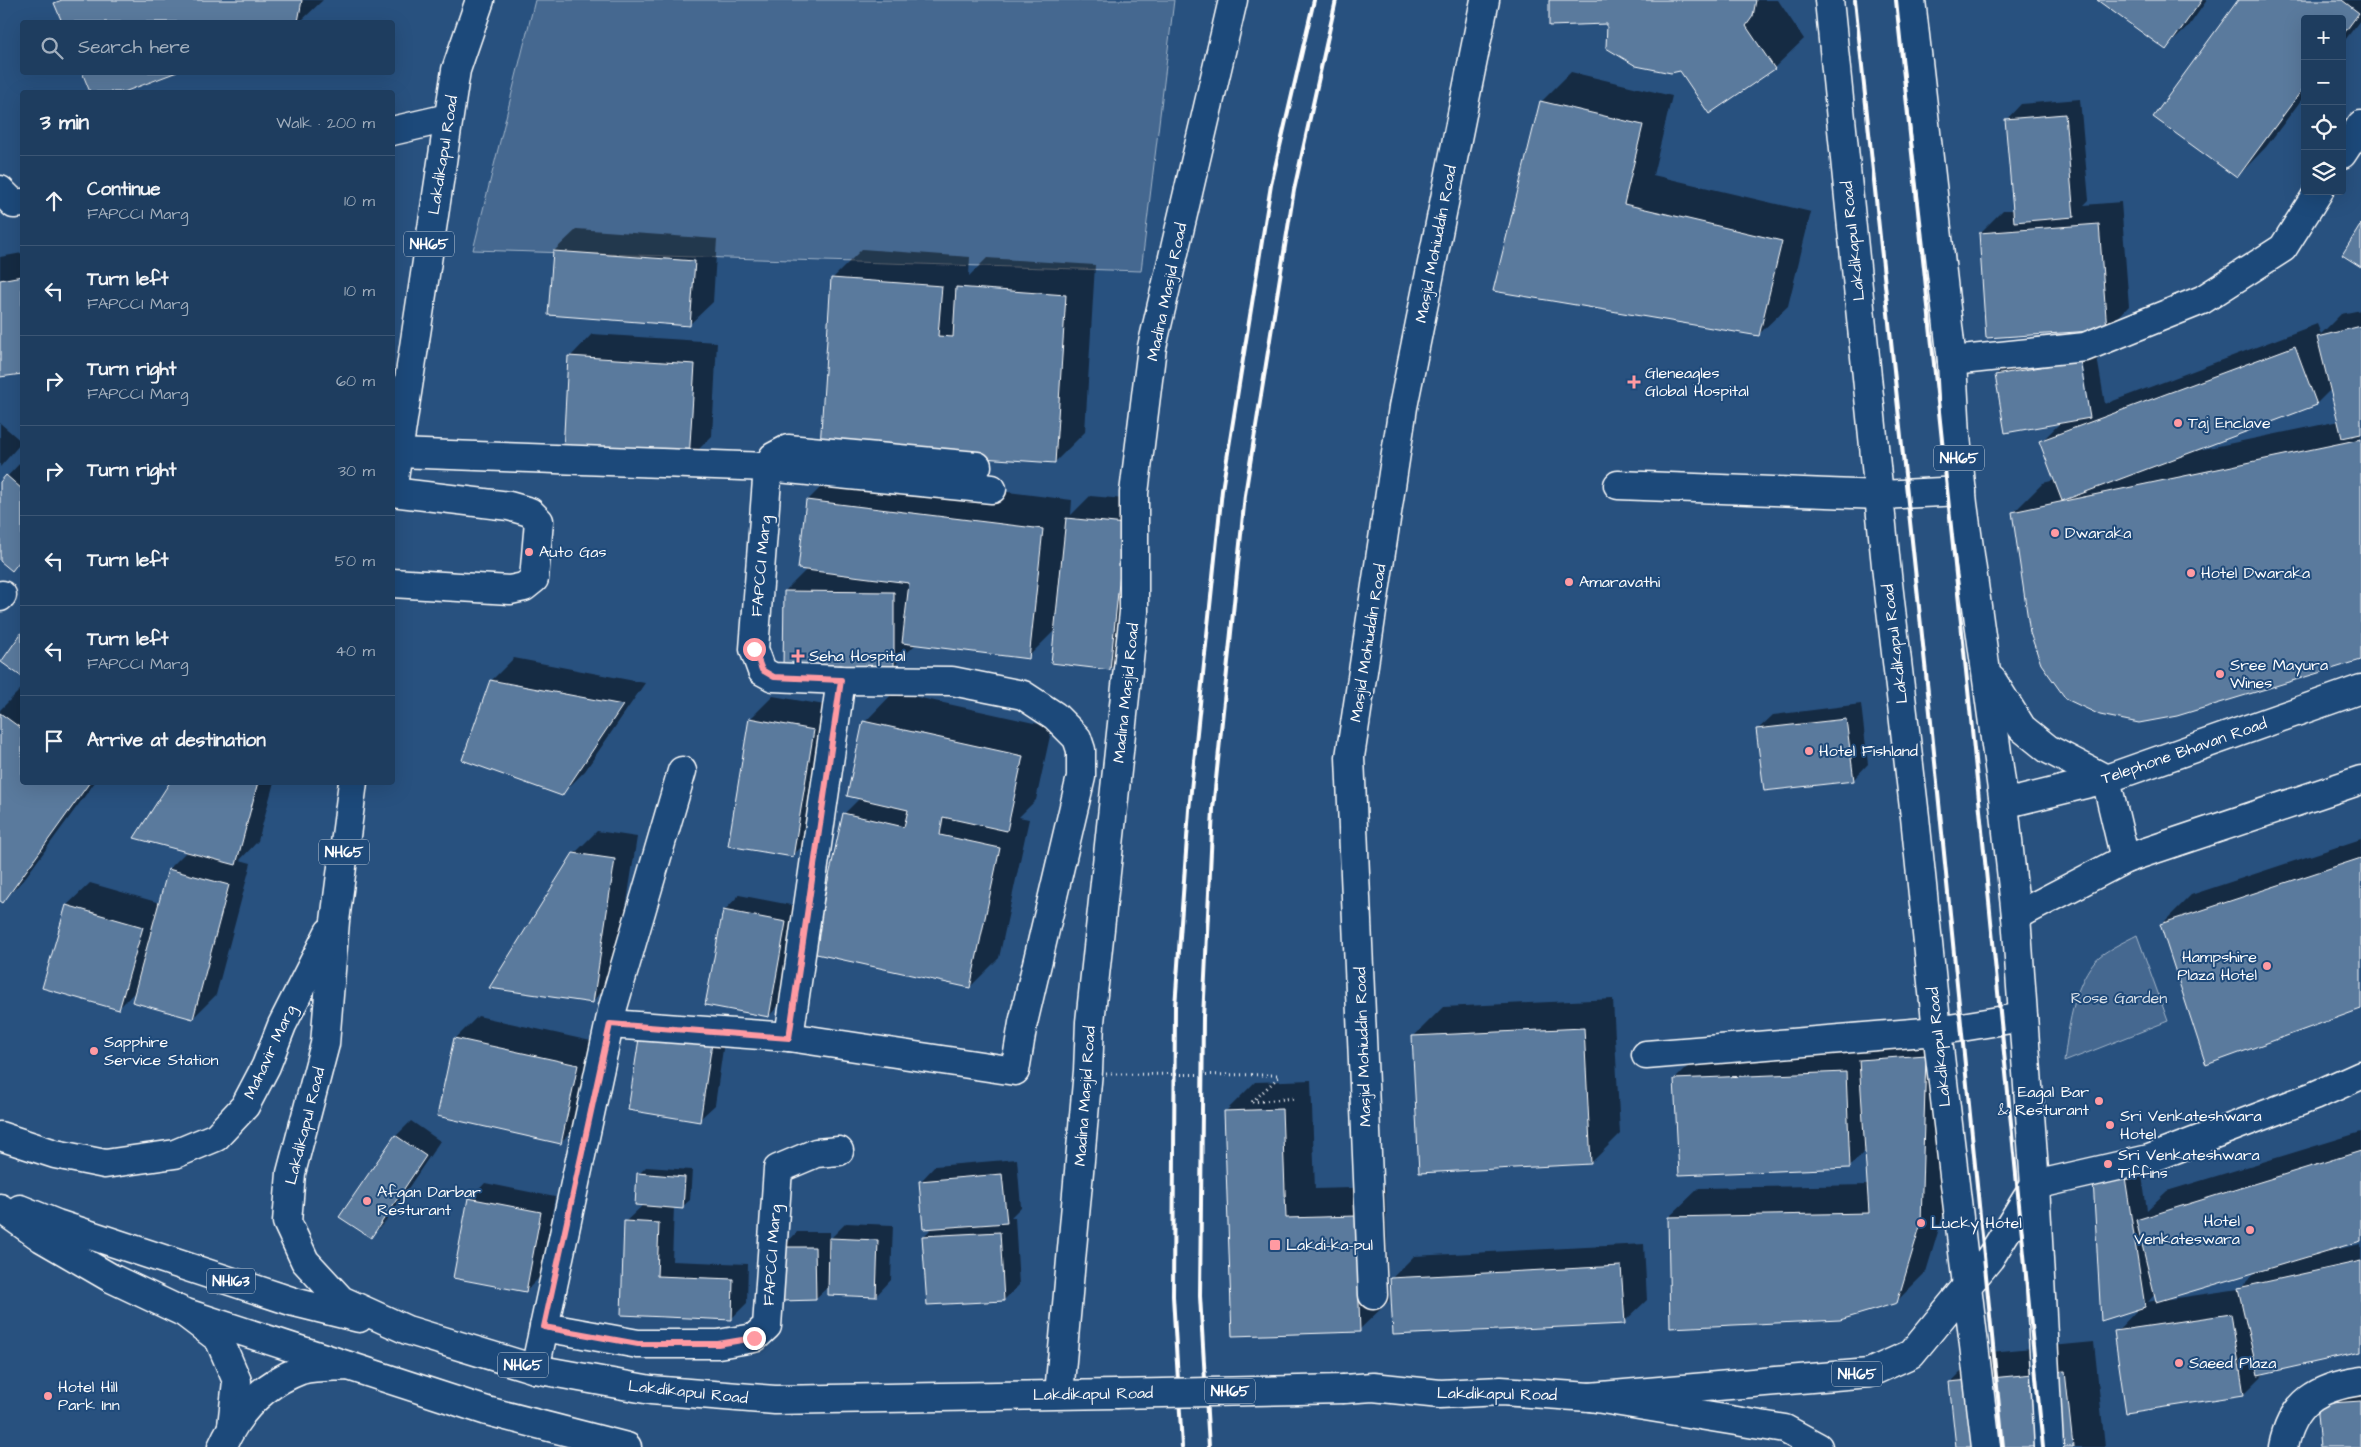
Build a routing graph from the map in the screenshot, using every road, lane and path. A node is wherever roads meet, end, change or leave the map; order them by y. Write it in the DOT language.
graph roads {
  1 [pos="480,0"];
  2 [pos="1233,0"];
  3 [pos="1486,0"];
  4 [pos="1829,0"];
  5 [pos="1911,0"];
  6 [pos="448,118"];
  7 [pos="2361,125"];
  8 [pos="395,130"];
  9 [pos="2345,150"];
  10 [pos="0,190"];
  11 [pos="2316,195"];
  12 [pos="20,203"];
  13 [pos="1952,361"];
  14 [pos="398,453"];
  15 [pos="976,466"];
  16 [pos="768,467"];
  17 [pos="395,472"];
  18 [pos="1618,485"];
  19 [pos="992,489"];
  20 [pos="1962,491"];
  21 [pos="395,492"];
  22 [pos="1880,495"];
  23 [pos="395,583"];
  24 [pos="1986,670"];
  25 [pos="841,680"];
  26 [pos="2361,689"];
  27 [pos="682,771"];
  28 [pos="2106,779"];
  29 [pos="2361,780"];
  30 [pos="353,785"];
  31 [pos="2004,804"];
  32 [pos="2125,859"];
  33 [pos="2016,916"];
  34 [pos="334,921"];
  35 [pos="2023,1017"];
  36 [pos="610,1024"];
  37 [pos="1936,1030"];
  38 [pos="789,1038"];
  39 [pos="1646,1055"];
  40 [pos="1106,1074"];
  41 [pos="2361,1075"];
  42 [pos="1296,1098"];
  43 [pos="0,1136"];
  44 [pos="839,1151"];
  45 [pos="2035,1185"];
  46 [pos="0,1201"];
  47 [pos="0,1208"];
  48 [pos="1966,1287"];
  49 [pos="1373,1295"];
  50 [pos="183,1312"];
  51 [pos="544,1327"];
  52 [pos="407,1330"];
  53 [pos="348,1366"];
  54 [pos="535,1368"];
  55 [pos="2361,1381"];
  56 [pos="1059,1394"];
  57 [pos="1590,1397"];
  58 [pos="227,1436"];
  59 [pos="627,1447"];
  60 [pos="1818,1447"];
  61 [pos="1986,1447"];
  62 [pos="2049,1447"];
  63 [pos="2283,1447"];
  1 -- 6 [label="main road, Lakdikapul Road / NH65"];
  2 -- 56 [label="main road, Madina Masjid Road"];
  3 -- 49 [label="main road, Masjid Mohiuddin Road"];
  4 -- 22 [label="main road, Lakdikapul Road"];
  5 -- 13 [label="main road, NH65"];
  6 -- 8 [label="main road"];
  6 -- 14 [label="main road, Lakdikapul Road / NH65"];
  7 -- 9 [label="main road"];
  10 -- 12 [label="main road"];
  11 -- 13 [label="main road"];
  13 -- 20 [label="main road, NH65"];
  14 -- 16 [label="main road"];
  14 -- 17 [label="main road, Lakdikapul Road / NH65"];
  15 -- 16 [label="main road"];
  16 -- 19 [label="main road"];
  16 -- 25 [label="main road, FAPCCI Marg"];
  18 -- 22 [label="main road"];
  20 -- 22 [label="main road"];
  20 -- 24 [label="main road, NH65"];
  21 -- 23 [label="main road"];
  22 -- 37 [label="main road, Lakdikapul Road"];
  24 -- 28 [label="main road"];
  24 -- 31 [label="main road, NH65"];
  25 -- 38 [label="main road"];
  25 -- 38 [label="main road, FAPCCI Marg"];
  26 -- 28 [label="main road, Telephone Bhavan Road"];
  27 -- 36 [label="main road"];
  28 -- 31 [label="main road, Telephone Bhavan Road"];
  28 -- 32 [label="main road"];
  29 -- 32 [label="main road"];
  30 -- 34 [label="main road, Lakdikapul Road / NH65"];
  31 -- 33 [label="main road, NH65"];
  32 -- 33 [label="main road"];
  33 -- 35 [label="main road, NH65"];
  34 -- 43 [label="main road, Mahavir Marg"];
  34 -- 52 [label="main road, Lakdikapul Road / NH65"];
  35 -- 37 [label="main road"];
  35 -- 45 [label="main road, NH65"];
  36 -- 38 [label="main road"];
  36 -- 51 [label="main road"];
  37 -- 39 [label="main road"];
  37 -- 48 [label="main road, Lakdikapul Road"];
  40 -- 42 [label="path, bridge"];
  41 -- 45 [label="main road"];
  44 -- 51 [label="main road, FAPCCI Marg"];
  45 -- 48 [label="main road, Lakdikapul Road / NH65"];
  45 -- 62 [label="main road, NH65"];
  46 -- 52 [label="main road, NH163"];
  47 -- 50 [label="main road"];
  48 -- 57 [label="main road, Lakdikapul Road / NH65"];
  48 -- 61 [label="main road, Lakdikapul Road"];
  50 -- 53 [label="main road"];
  50 -- 58 [label="main road"];
  51 -- 54 [label="main road"];
  52 -- 54 [label="main road, Lakdikapul Road / NH65"];
  53 -- 58 [label="main road"];
  53 -- 59 [label="main road"];
  54 -- 56 [label="main road, Lakdikapul Road / NH65"];
  55 -- 63 [label="main road"];
  56 -- 57 [label="main road, Lakdikapul Road / NH65, bridge"];
  57 -- 60 [label="main road, Lakdikapul Road / NH65"];
}
